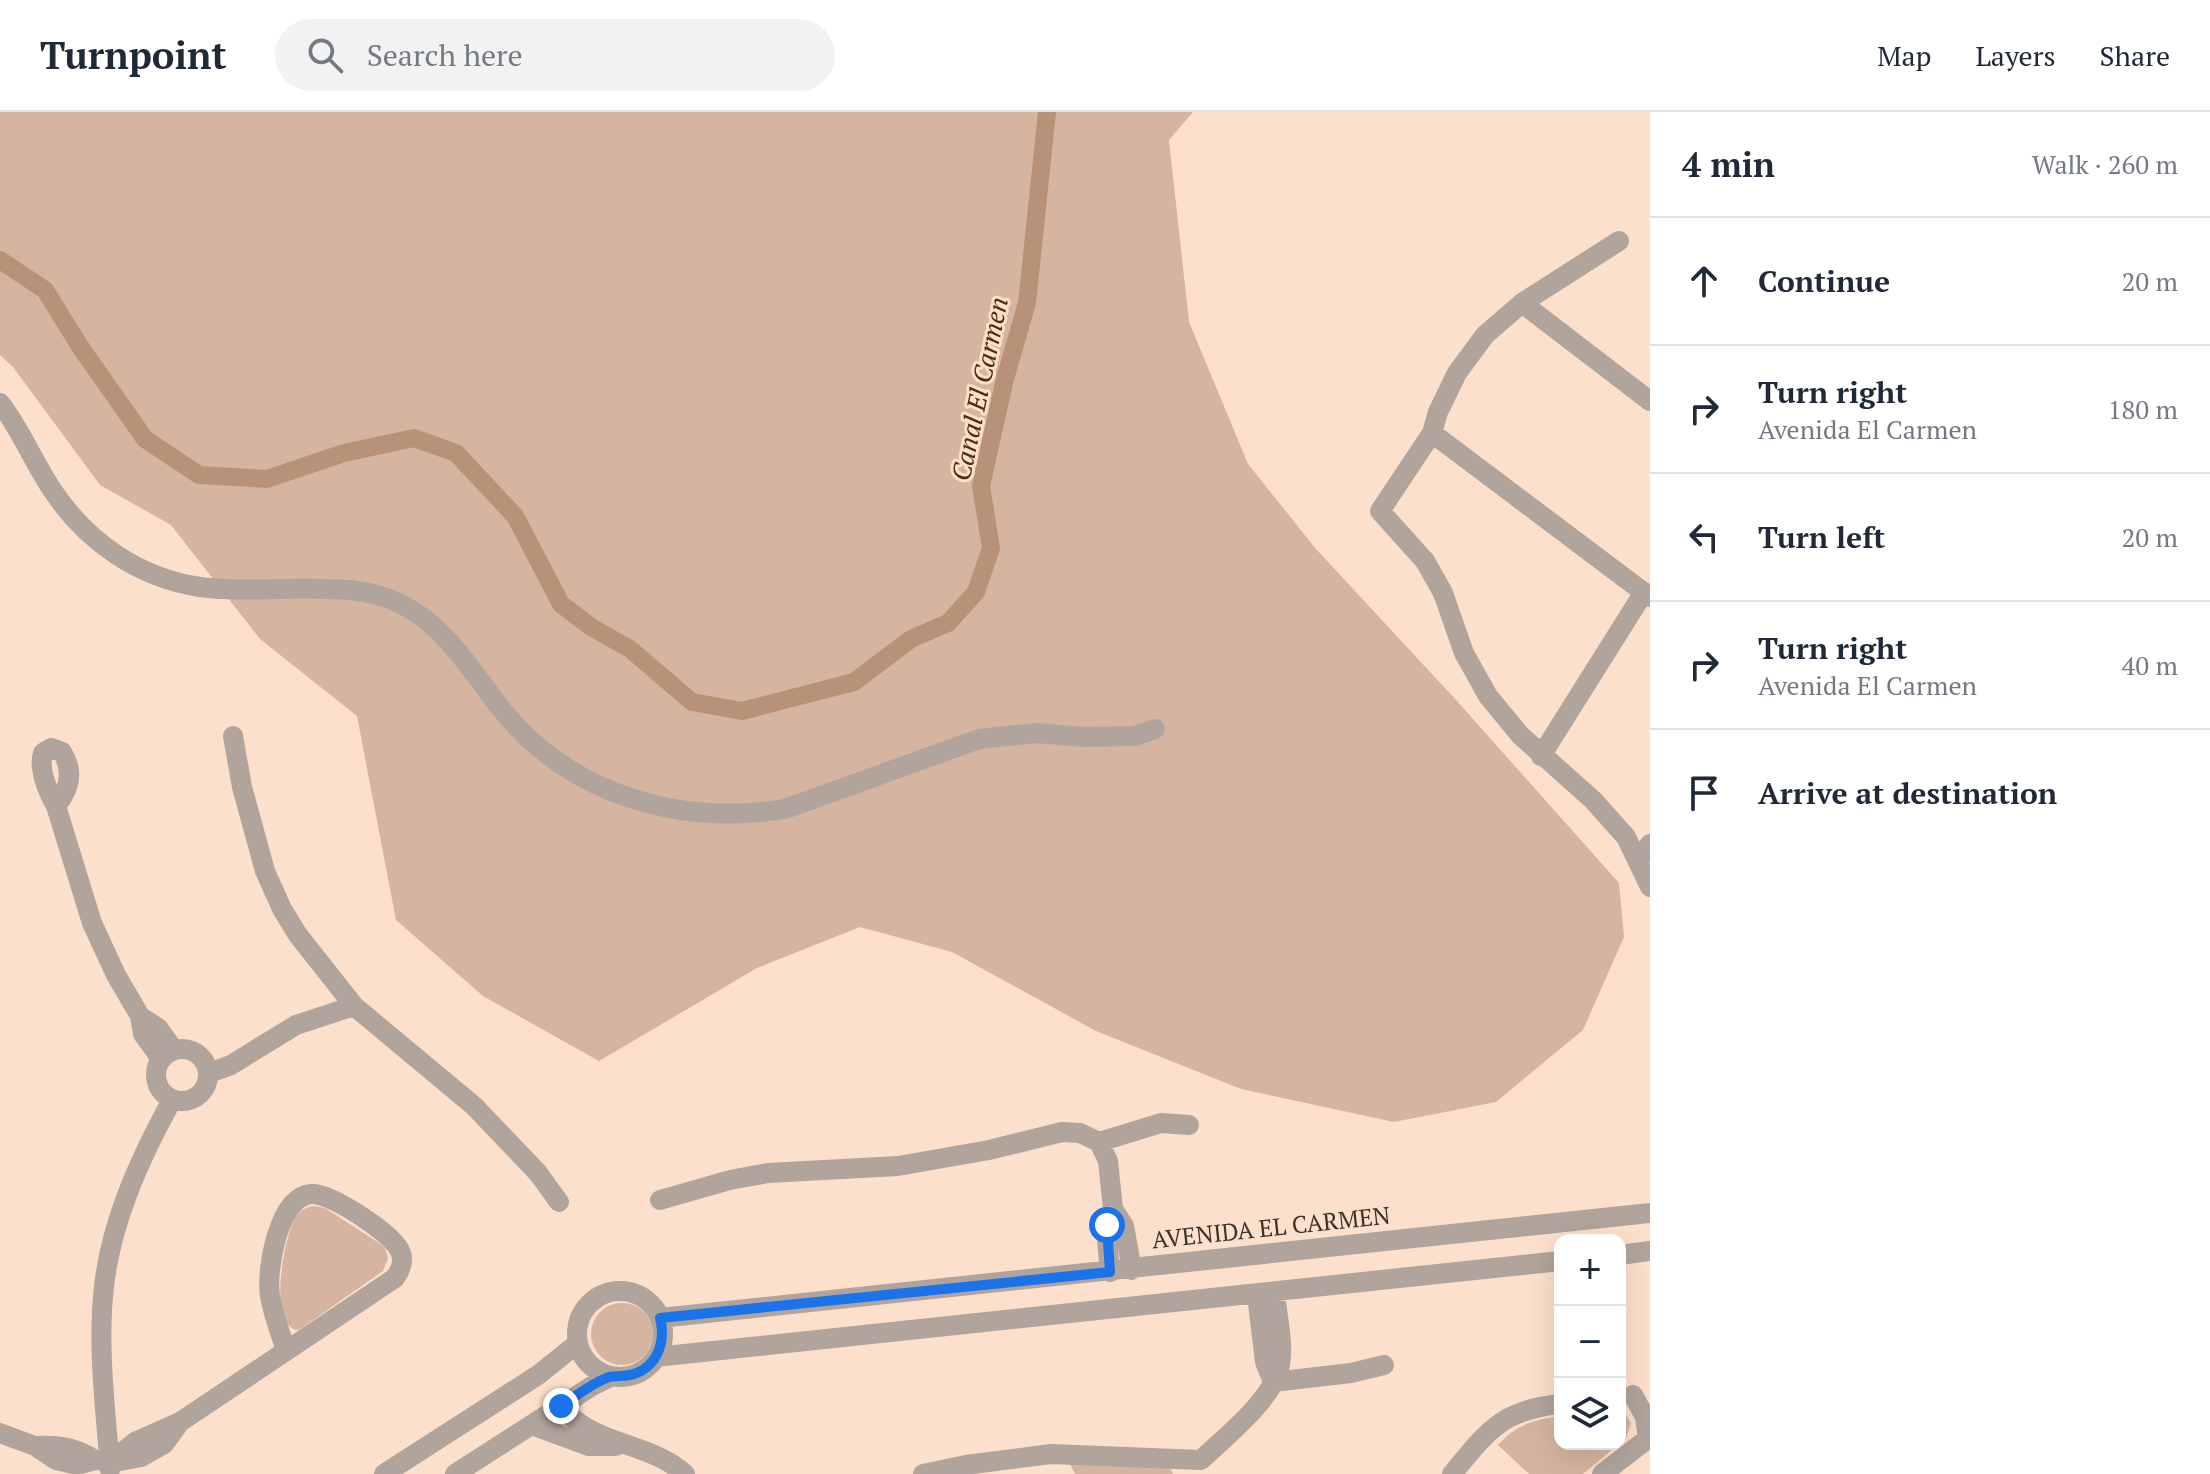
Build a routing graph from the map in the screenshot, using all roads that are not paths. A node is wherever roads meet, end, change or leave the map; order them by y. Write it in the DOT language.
graph roads {
  1 [pos="1619,241"];
  2 [pos="1522,303"];
  3 [pos="1650,401"];
  4 [pos="0,403"];
  5 [pos="1432,433"];
  6 [pos="1647,594"];
  7 [pos="1155,729"];
  8 [pos="233,736"];
  9 [pos="1541,756"];
  10 [pos="56,806"];
  11 [pos="1644,853"];
  12 [pos="1650,887"];
  13 [pos="354,1006"];
  14 [pos="167,1054"];
  15 [pos="209,1073"];
  16 [pos="172,1100"];
  17 [pos="1189,1125"];
  18 [pos="1099,1142"];
  19 [pos="660,1200"];
  20 [pos="559,1202"];
  21 [pos="1113,1209"];
  22 [pos="1650,1213"];
  23 [pos="1650,1251"];
  24 [pos="1626,1254"];
  25 [pos="1554,1262"];
  26 [pos="1132,1270"];
  27 [pos="1110,1272"];
  28 [pos="1266,1294"];
  29 [pos="660,1318"];
  30 [pos="578,1343"];
  31 [pos="286,1350"];
  32 [pos="656,1357"];
  33 [pos="1384,1365"];
  34 [pos="612,1376"];
  35 [pos="1273,1382"];
  36 [pos="1634,1395"];
  37 [pos="1554,1405"];
  38 [pos="561,1406"];
  39 [pos="532,1425"];
  40 [pos="0,1433"];
  41 [pos="1649,1438"];
  42 [pos="624,1444"];
  43 [pos="105,1465"];
  44 [pos="1195,1467"];
  45 [pos="384,1474"];
  46 [pos="455,1474"];
  47 [pos="685,1474"];
  48 [pos="923,1474"];
  49 [pos="1452,1474"];
  50 [pos="1602,1474"];
  1 -- 2 [label="street"];
  2 -- 3 [label="street"];
  2 -- 5 [label="street"];
  4 -- 7 [label="street"];
  5 -- 6 [label="street"];
  5 -- 9 [label="street"];
  6 -- 9 [label="street"];
  8 -- 13 [label="street"];
  9 -- 11 [label="street"];
  10 -- 14 [label="street"];
  11 -- 12 [label="street"];
  13 -- 15 [label="street"];
  13 -- 20 [label="street"];
  14 -- 15 [label="street"];
  14 -- 16 [label="street"];
  15 -- 16 [label="street"];
  16 -- 43 [label="street"];
  17 -- 18 [label="street"];
  18 -- 19 [label="street"];
  18 -- 21 [label="street"];
  21 -- 26 [label="street"];
  21 -- 27 [label="street"];
  22 -- 26 [label="street, AVENIDA EL CARMEN"];
  23 -- 24 [label="street"];
  25 -- 28 [label="street"];
  26 -- 27 [label="street, AVENIDA EL CARMEN"];
  27 -- 29 [label="street, AVENIDA EL CARMEN"];
  28 -- 32 [label="street"];
  28 -- 35 [label="street"];
  29 -- 30 [label="street"];
  29 -- 32 [label="street"];
  30 -- 34 [label="street"];
  30 -- 45 [label="street"];
  31 -- 31 [label="street"];
  31 -- 43 [label="street"];
  32 -- 34 [label="street"];
  33 -- 35 [label="street"];
  34 -- 38 [label="street"];
  35 -- 44 [label="street"];
  36 -- 41 [label="street"];
  37 -- 49 [label="street"];
  38 -- 39 [label="street"];
  38 -- 42 [label="street"];
  39 -- 42 [label="street"];
  39 -- 46 [label="street"];
  40 -- 43 [label="street"];
  41 -- 50 [label="street"];
  42 -- 47 [label="street"];
  44 -- 48 [label="street"];
}
